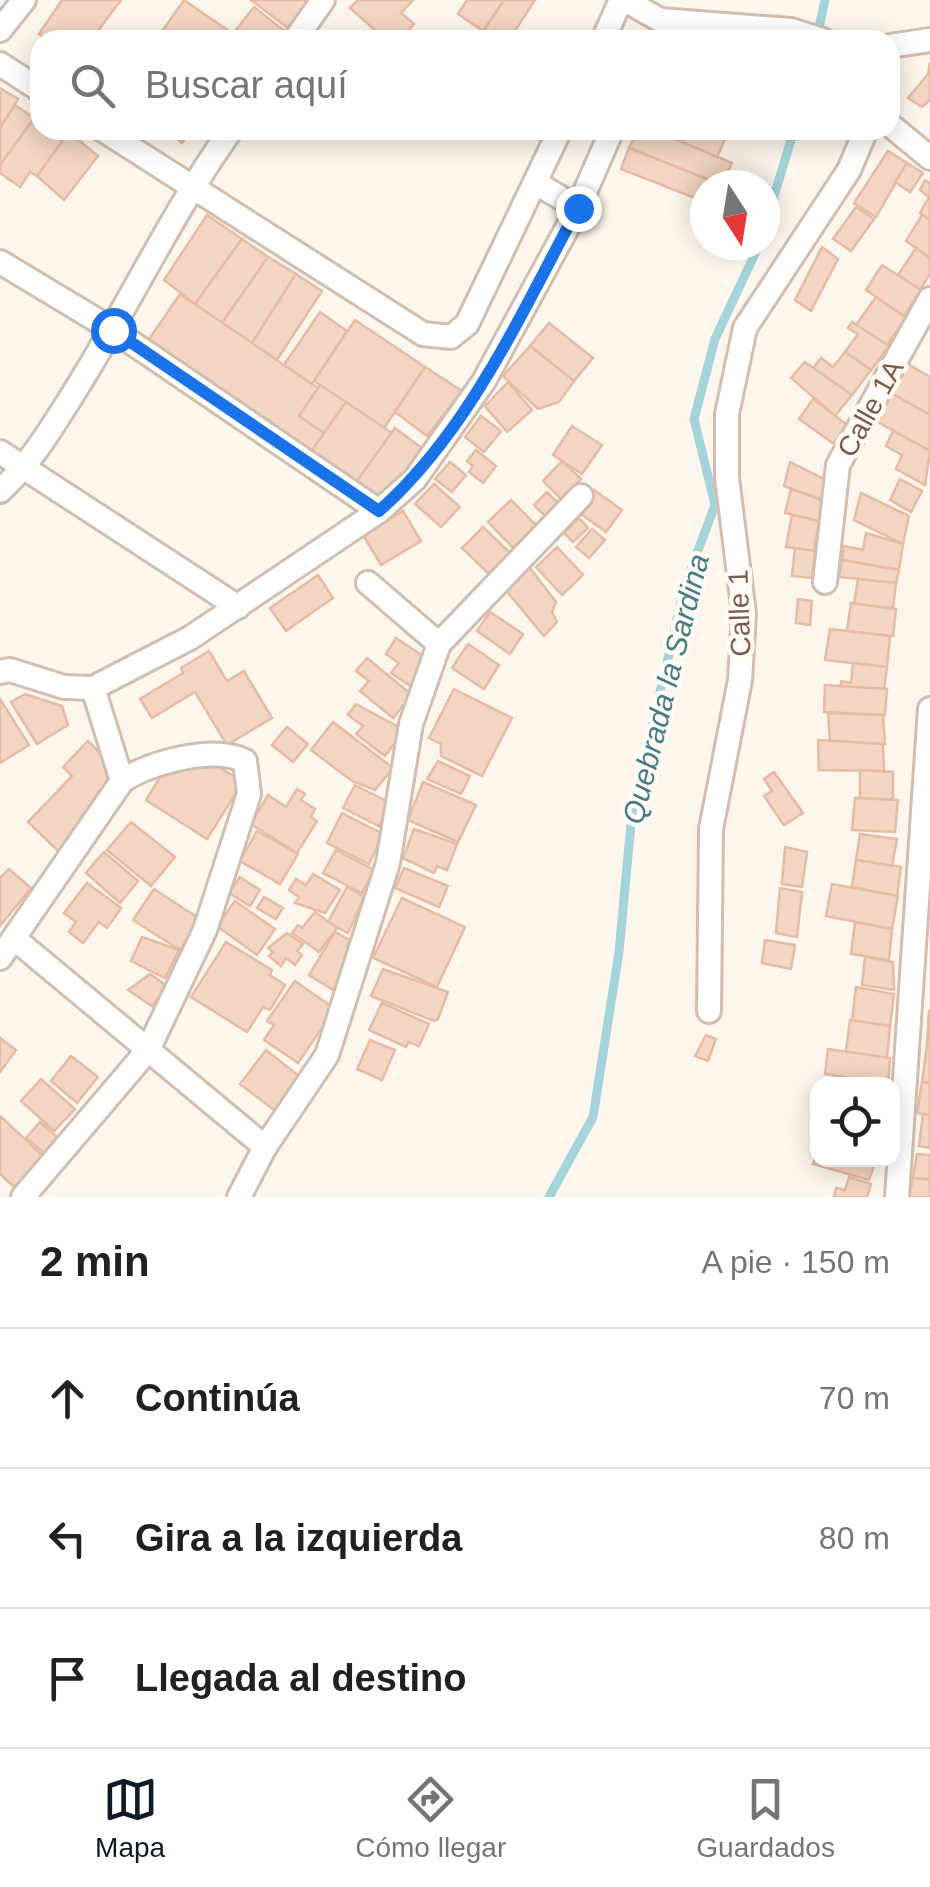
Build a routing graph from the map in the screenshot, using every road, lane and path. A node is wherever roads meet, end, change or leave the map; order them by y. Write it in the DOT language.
graph roads {
  1 [pos="24,0"];
  2 [pos="324,0"];
  3 [pos="623,0"];
  4 [pos="0,30"];
  5 [pos="302,30"];
  6 [pos="607,30"];
  7 [pos="655,30"];
  8 [pos="791,30"];
  9 [pos="930,40"];
  10 [pos="900,44"];
  11 [pos="0,64"];
  12 [pos="30,84"];
  13 [pos="900,133"];
  14 [pos="119,140"];
  15 [pos="224,140"];
  16 [pos="555,140"];
  17 [pos="608,140"];
  18 [pos="862,140"];
  19 [pos="930,158"];
  20 [pos="536,183"];
  21 [pos="191,186"];
  22 [pos="578,208"];
  23 [pos="0,262"];
  24 [pos="930,300"];
  25 [pos="113,330"];
  26 [pos="0,452"];
  27 [pos="26,467"];
  28 [pos="0,492"];
  29 [pos="581,496"];
  30 [pos="379,511"];
  31 [pos="825,582"];
  32 [pos="368,584"];
  33 [pos="238,607"];
  34 [pos="439,644"];
  35 [pos="0,672"];
  36 [pos="93,688"];
  37 [pos="930,708"];
  38 [pos="928,739"];
  39 [pos="122,781"];
  40 [pos="16,940"];
  41 [pos="0,958"];
  42 [pos="710,1011"];
  43 [pos="148,1050"];
  44 [pos="265,1147"];
  45 [pos="23,1197"];
  46 [pos="239,1197"];
  47 [pos="897,1197"];
  1 -- 4 [label="street"];
  2 -- 5 [label="street"];
  3 -- 6 [label="street"];
  3 -- 7 [label="street"];
  7 -- 8 [label="street"];
  9 -- 10 [label="street"];
  11 -- 12 [label="street"];
  13 -- 19 [label="street"];
  14 -- 21 [label="street"];
  15 -- 21 [label="street"];
  16 -- 20 [label="street"];
  17 -- 22 [label="street"];
  18 -- 42 [label="street, Calle 1"];
  20 -- 21 [label="street"];
  20 -- 22 [label="street"];
  21 -- 25 [label="street"];
  22 -- 30 [label="street"];
  23 -- 25 [label="street"];
  24 -- 31 [label="street, Calle 1A"];
  25 -- 27 [label="street"];
  25 -- 30 [label="street"];
  26 -- 27 [label="street"];
  27 -- 28 [label="street"];
  27 -- 33 [label="street"];
  29 -- 34 [label="street"];
  30 -- 33 [label="street"];
  32 -- 34 [label="street"];
  33 -- 36 [label="street"];
  34 -- 44 [label="street"];
  35 -- 36 [label="street"];
  36 -- 39 [label="street"];
  37 -- 38 [label="street"];
  38 -- 47 [label="street"];
  39 -- 40 [label="street"];
  39 -- 43 [label="street"];
  40 -- 41 [label="street"];
  40 -- 43 [label="street"];
  43 -- 44 [label="street"];
  43 -- 45 [label="street"];
  44 -- 46 [label="street"];
}
